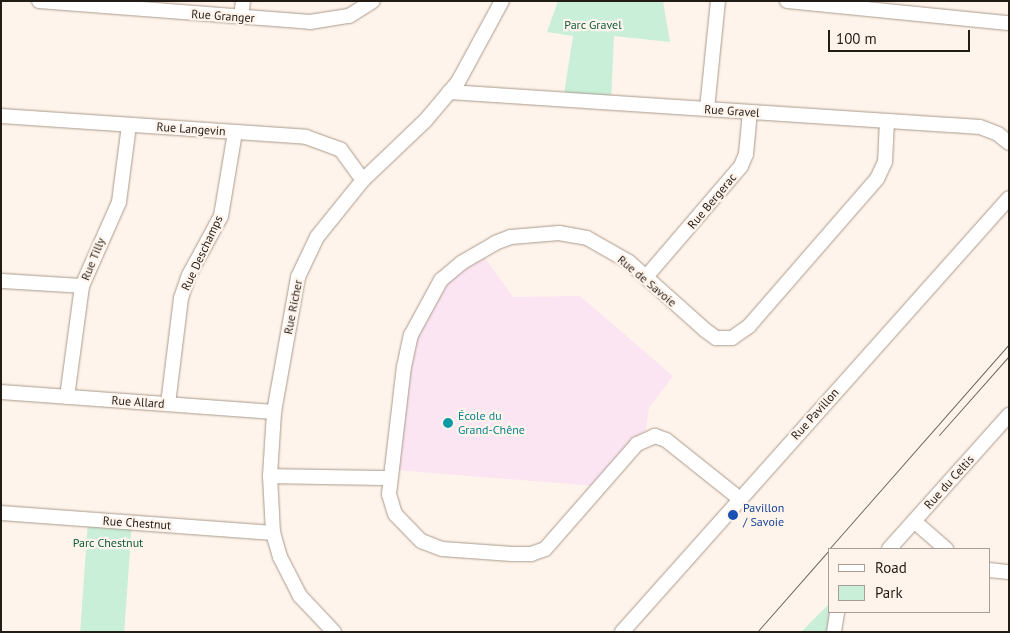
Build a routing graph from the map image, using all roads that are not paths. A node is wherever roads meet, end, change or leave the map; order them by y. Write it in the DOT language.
graph roads {
  1 [pos="39,1"];
  2 [pos="243,1"];
  3 [pos="373,1"];
  4 [pos="502,1"];
  5 [pos="718,1"];
  6 [pos="787,1"];
  7 [pos="824,3"];
  8 [pos="241,17"];
  9 [pos="1009,23"];
  10 [pos="450,92"];
  11 [pos="707,109"];
  12 [pos="750,112"];
  13 [pos="1,116"];
  14 [pos="887,121"];
  15 [pos="128,125"];
  16 [pos="235,132"];
  17 [pos="1009,143"];
  18 [pos="363,180"];
  19 [pos="1009,198"];
  20 [pos="646,277"];
  21 [pos="1,281"];
  22 [pos="82,286"];
  23 [pos="1,392"];
  24 [pos="67,397"];
  25 [pos="168,404"];
  26 [pos="274,412"];
  27 [pos="1006,423"];
  28 [pos="270,476"];
  29 [pos="390,478"];
  30 [pos="740,499"];
  31 [pos="1,513"];
  32 [pos="914,521"];
  33 [pos="273,533"];
  34 [pos="889,548"];
  35 [pos="945,548"];
  36 [pos="990,570"];
  37 [pos="1009,572"];
  38 [pos="838,613"];
  39 [pos="334,632"];
  40 [pos="622,632"];
  41 [pos="834,632"];
  1 -- 8 [label="street, Rue Granger"];
  2 -- 8 [label="street"];
  3 -- 8 [label="street, Rue Granger"];
  4 -- 10 [label="street, Rue Richer"];
  5 -- 11 [label="street"];
  6 -- 7 [label="street"];
  7 -- 9 [label="street"];
  10 -- 11 [label="street, Rue Gravel"];
  10 -- 18 [label="street, Rue Richer"];
  11 -- 12 [label="street, Rue Gravel"];
  12 -- 14 [label="street, Rue Gravel"];
  12 -- 20 [label="street, Rue Bergerac"];
  13 -- 15 [label="street, Rue Langevin"];
  14 -- 17 [label="street, Rue Gravel"];
  14 -- 20 [label="street, Rue de Savoie"];
  15 -- 16 [label="street, Rue Langevin"];
  15 -- 22 [label="street, Rue Tilly"];
  16 -- 18 [label="street, Rue Langevin"];
  16 -- 25 [label="street, Rue Deschamps"];
  18 -- 26 [label="street, Rue Richer"];
  19 -- 30 [label="street, Rue Pavillon"];
  20 -- 29 [label="street, Rue de Savoie"];
  21 -- 22 [label="street"];
  22 -- 24 [label="street, Rue Tilly"];
  23 -- 24 [label="street, Rue Allard"];
  24 -- 25 [label="street, Rue Allard"];
  25 -- 26 [label="street, Rue Allard"];
  26 -- 28 [label="street, Rue Richer"];
  27 -- 32 [label="street, Rue du Celtis"];
  28 -- 29 [label="street"];
  28 -- 33 [label="street, Rue Richer"];
  29 -- 30 [label="street, Rue de Savoie"];
  30 -- 40 [label="street, Rue Pavillon"];
  31 -- 33 [label="street, Rue Chestnut"];
  32 -- 34 [label="street, Rue du Celtis"];
  32 -- 35 [label="street"];
  33 -- 39 [label="street, Rue Richer"];
  36 -- 37 [label="street"];
  38 -- 41 [label="street"];
}
